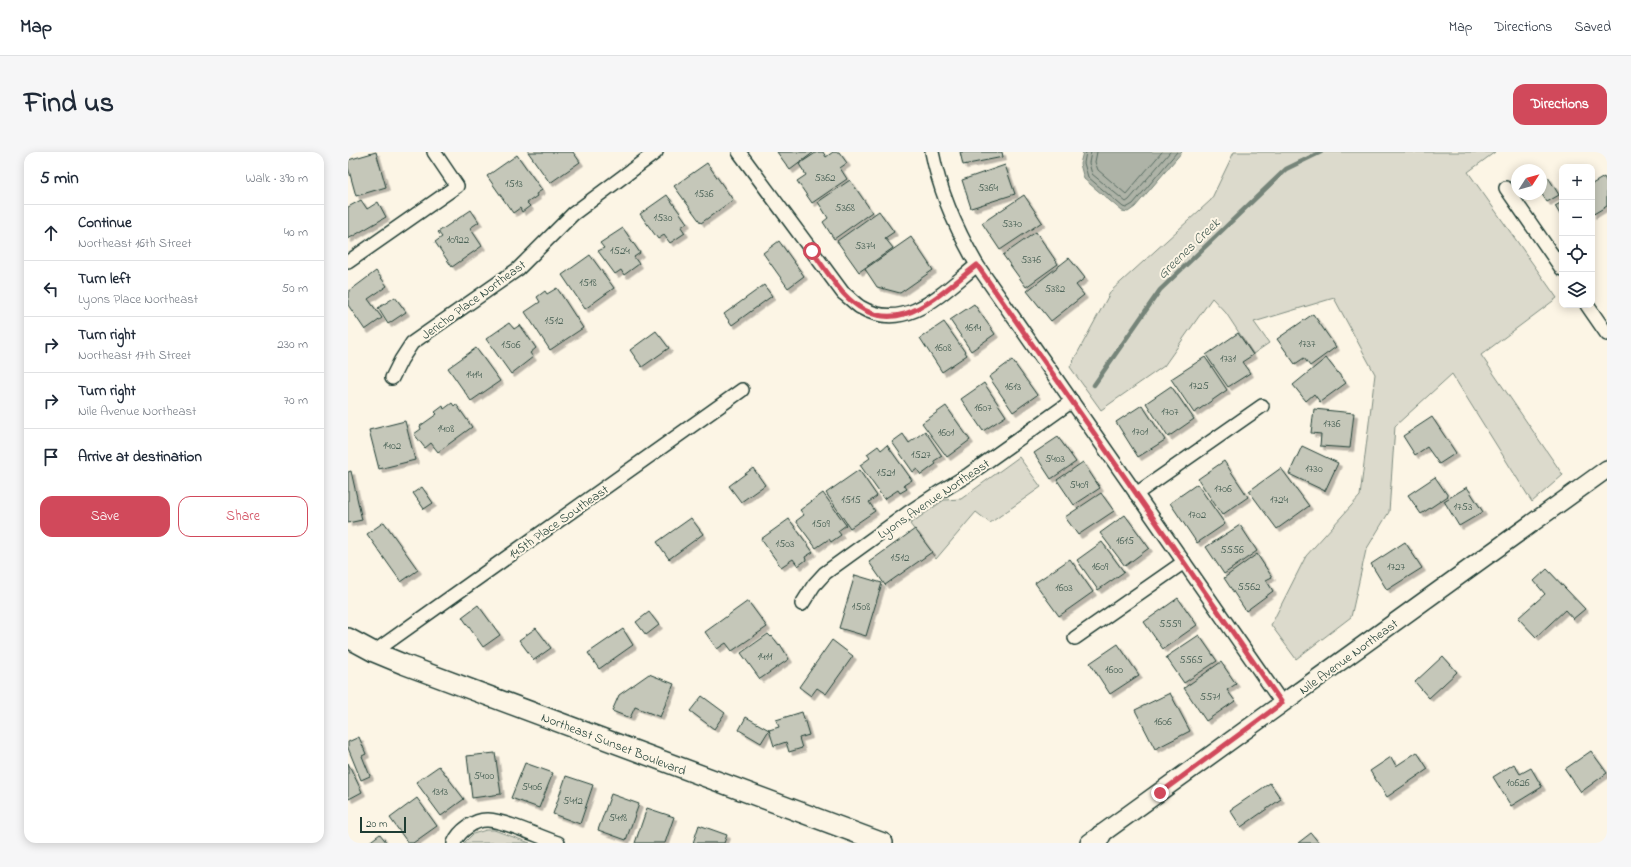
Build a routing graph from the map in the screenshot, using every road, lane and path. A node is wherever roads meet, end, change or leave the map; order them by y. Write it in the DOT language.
graph roads {
  1 [pos="434,152"];
  2 [pos="656,152"];
  3 [pos="739,152"];
  4 [pos="932,152"];
  5 [pos="1506,188"];
  6 [pos="348,262"];
  7 [pos="977,265"];
  8 [pos="1559,265"];
  9 [pos="1589,308"];
  10 [pos="1607,334"];
  11 [pos="392,378"];
  12 [pos="742,390"];
  13 [pos="1072,401"];
  14 [pos="1262,406"];
  15 [pos="1607,468"];
  16 [pos="1136,494"];
  17 [pos="1184,562"];
  18 [pos="802,604"];
  19 [pos="348,638"];
  20 [pos="1075,638"];
  21 [pos="374,652"];
  22 [pos="1282,703"];
  23 [pos="1096,840"];
  24 [pos="454,843"];
  25 [pos="558,843"];
  26 [pos="883,843"];
  1 -- 6 [label="street"];
  2 -- 11 [label="street, Jericho Place Northeast"];
  3 -- 7 [label="street"];
  4 -- 7 [label="street"];
  5 -- 8 [label="street"];
  7 -- 13 [label="street"];
  9 -- 10 [label="street"];
  12 -- 21 [label="street, 145th Place Southeast"];
  13 -- 16 [label="street"];
  13 -- 18 [label="street, Lyons Avenue Northeast"];
  14 -- 16 [label="street"];
  15 -- 22 [label="street, Nile Avenue Northeast"];
  16 -- 17 [label="street"];
  17 -- 20 [label="street"];
  17 -- 22 [label="street"];
  19 -- 21 [label="main road, Northeast Sunset Boulevard"];
  21 -- 26 [label="main road, Northeast Sunset Boulevard"];
  22 -- 23 [label="street, Nile Avenue Northeast"];
  24 -- 25 [label="street"];
}
